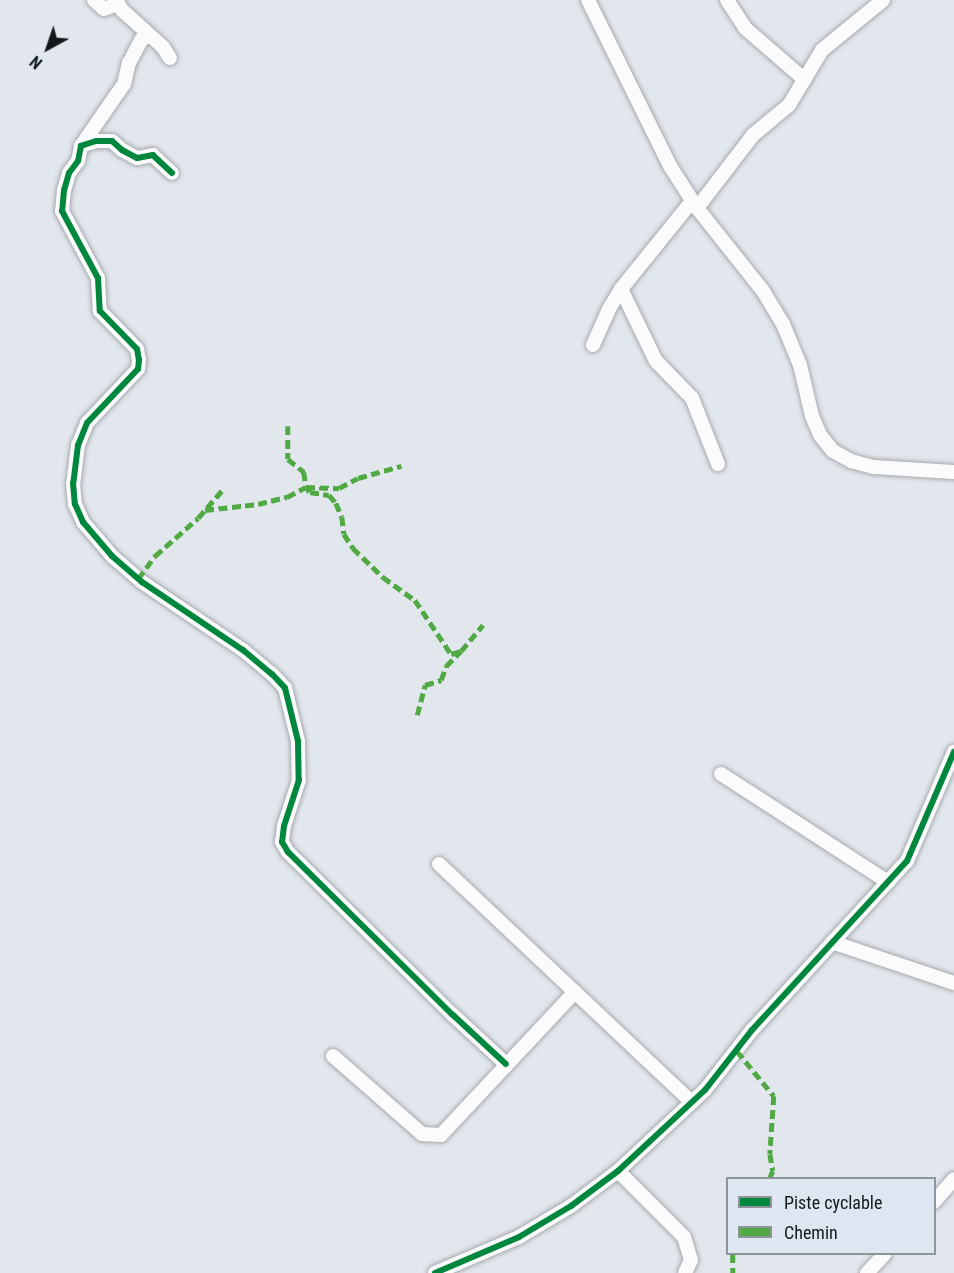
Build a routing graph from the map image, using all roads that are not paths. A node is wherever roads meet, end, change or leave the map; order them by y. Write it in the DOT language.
graph roads {
  1 [pos="94,0"];
  2 [pos="588,0"];
  3 [pos="727,0"];
  4 [pos="883,0"];
  5 [pos="117,2"];
  6 [pos="150,36"];
  7 [pos="170,58"];
  8 [pos="805,80"];
  9 [pos="81,146"];
  10 [pos="172,174"];
  11 [pos="695,205"];
  12 [pos="621,289"];
  13 [pos="593,345"];
  14 [pos="718,464"];
  15 [pos="954,471"];
  16 [pos="954,752"];
  17 [pos="721,774"];
  18 [pos="439,864"];
  19 [pos="888,882"];
  20 [pos="832,942"];
  21 [pos="954,983"];
  22 [pos="575,992"];
  23 [pos="333,1056"];
  24 [pos="507,1064"];
  25 [pos="692,1102"];
  26 [pos="618,1171"];
  27 [pos="954,1179"];
  28 [pos="936,1200"];
  29 [pos="884,1255"];
  30 [pos="435,1273"];
  31 [pos="685,1273"];
  32 [pos="867,1273"];
  1 -- 5 [label="street"];
  2 -- 11 [label="street"];
  3 -- 8 [label="street"];
  4 -- 8 [label="street"];
  5 -- 6 [label="street"];
  6 -- 7 [label="street"];
  6 -- 9 [label="street"];
  8 -- 11 [label="street"];
  9 -- 10 [label="street"];
  9 -- 24 [label="street"];
  11 -- 12 [label="street"];
  11 -- 15 [label="street"];
  12 -- 13 [label="street"];
  12 -- 14 [label="street"];
  16 -- 19 [label="street"];
  17 -- 19 [label="street"];
  18 -- 22 [label="street"];
  19 -- 20 [label="street"];
  20 -- 21 [label="street"];
  20 -- 25 [label="street"];
  22 -- 24 [label="street"];
  22 -- 25 [label="street"];
  23 -- 24 [label="street"];
  25 -- 26 [label="street"];
  26 -- 30 [label="street"];
  26 -- 31 [label="street"];
  27 -- 28 [label="street"];
  29 -- 32 [label="street"];
}
